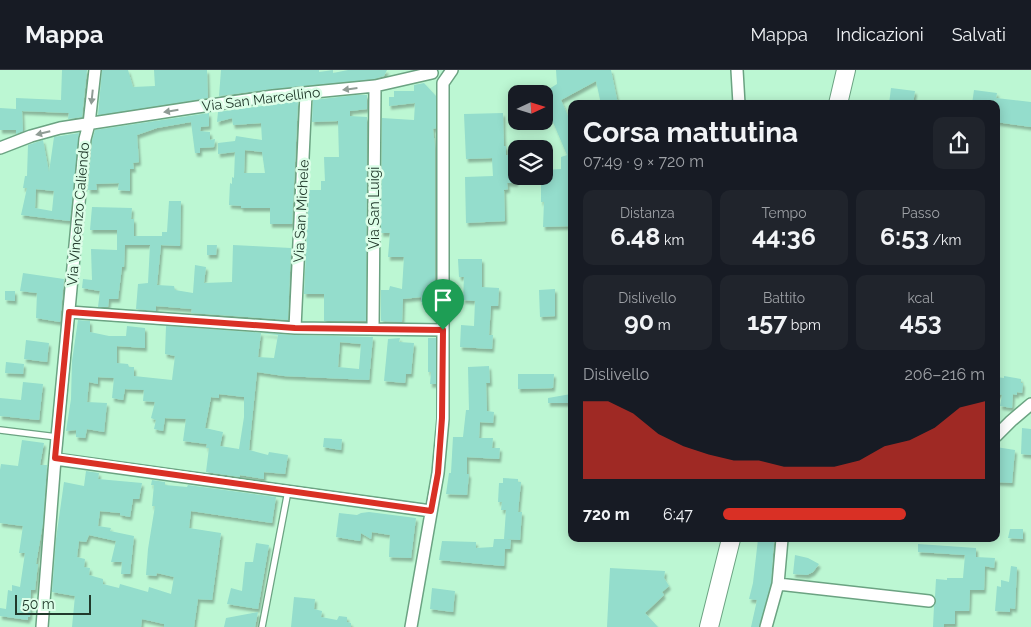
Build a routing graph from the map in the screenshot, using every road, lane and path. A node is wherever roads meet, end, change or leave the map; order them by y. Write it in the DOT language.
graph roads {
  1 [pos="95,70"];
  2 [pos="452,70"];
  3 [pos="737,70"];
  4 [pos="846,70"];
  5 [pos="432,71"];
  6 [pos="443,84"];
  7 [pos="375,86"];
  8 [pos="306,94"];
  9 [pos="739,100"];
  10 [pos="839,100"];
  11 [pos="89,124"];
  12 [pos="0,148"];
  13 [pos="69,312"];
  14 [pos="295,328"];
  15 [pos="373,329"];
  16 [pos="443,330"];
  17 [pos="1031,404"];
  18 [pos="0,430"];
  19 [pos="1000,432"];
  20 [pos="57,437"];
  21 [pos="55,458"];
  22 [pos="288,491"];
  23 [pos="431,511"];
  24 [pos="730,542"];
  25 [pos="782,542"];
  26 [pos="778,584"];
  27 [pos="929,601"];
  28 [pos="42,627"];
  29 [pos="262,627"];
  30 [pos="411,627"];
  31 [pos="709,627"];
  32 [pos="766,627"];
  1 -- 11 [label="street, Via Vincenzo Caliendo, one-way"];
  2 -- 6 [label="street"];
  3 -- 9 [label="street"];
  4 -- 10 [label="main road"];
  5 -- 6 [label="street"];
  5 -- 7 [label="street, Via San Marcellino"];
  6 -- 16 [label="street"];
  7 -- 8 [label="street, Via San Marcellino, one-way"];
  7 -- 15 [label="street, Via San Luigi"];
  8 -- 11 [label="street, Via San Marcellino, one-way"];
  8 -- 14 [label="street, Via San Michele"];
  11 -- 12 [label="street, Via San Marcellino, one-way"];
  11 -- 13 [label="street, Via Vincenzo Caliendo"];
  13 -- 14 [label="street"];
  13 -- 20 [label="street, Via Vincenzo Caliendo"];
  14 -- 15 [label="street"];
  15 -- 16 [label="street"];
  16 -- 23 [label="street"];
  17 -- 19 [label="street"];
  18 -- 20 [label="lane"];
  20 -- 21 [label="street, Via Vincenzo Caliendo"];
  21 -- 22 [label="street"];
  21 -- 28 [label="street, Via Vincenzo Caliendo"];
  22 -- 23 [label="street"];
  22 -- 29 [label="lane"];
  23 -- 30 [label="street"];
  24 -- 31 [label="main road"];
  25 -- 26 [label="street"];
  26 -- 27 [label="street"];
  26 -- 32 [label="street"];
}
